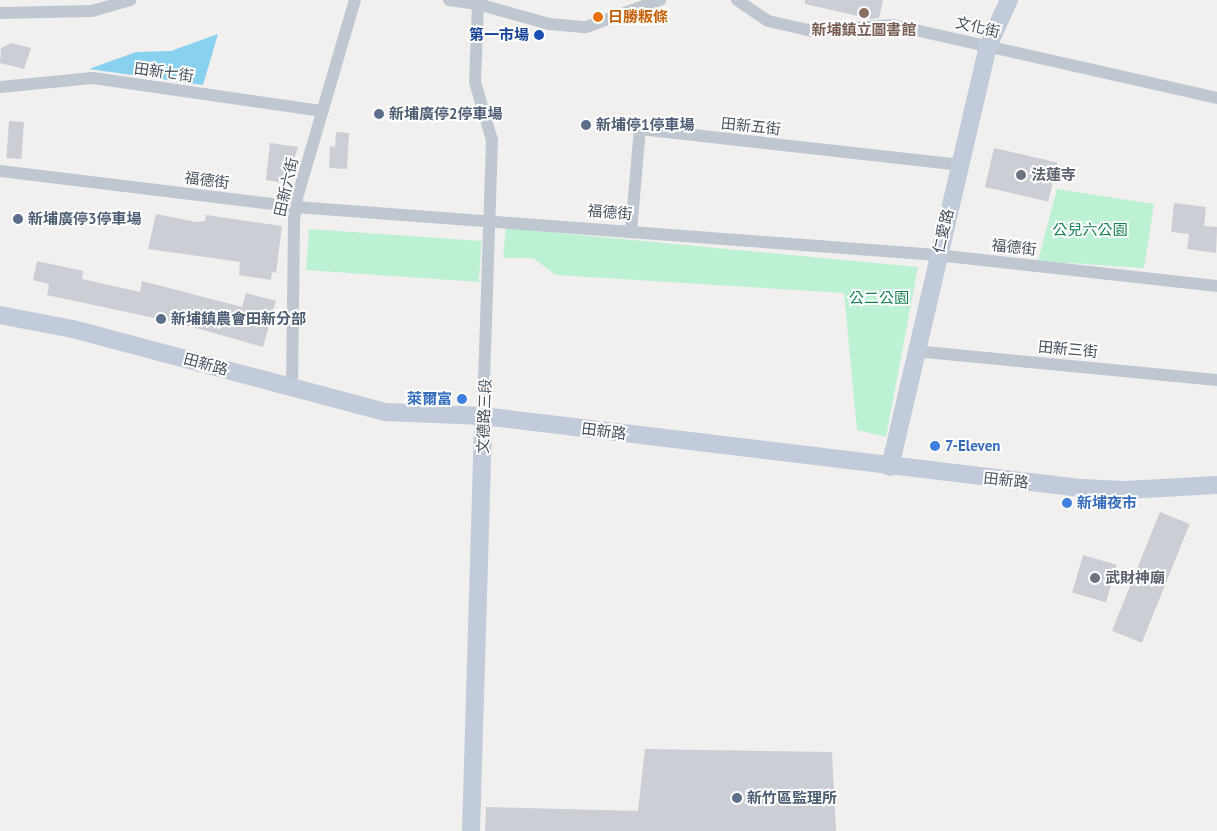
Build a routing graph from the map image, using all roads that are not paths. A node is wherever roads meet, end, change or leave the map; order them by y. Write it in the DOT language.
graph roads {
  1 [pos="130,0"];
  2 [pos="355,0"];
  3 [pos="449,0"];
  4 [pos="660,0"];
  5 [pos="737,0"];
  6 [pos="1009,0"];
  7 [pos="478,4"];
  8 [pos="0,13"];
  9 [pos="988,46"];
  10 [pos="0,87"];
  11 [pos="1217,98"];
  12 [pos="322,111"];
  13 [pos="958,165"];
  14 [pos="0,171"];
  15 [pos="296,207"];
  16 [pos="492,219"];
  17 [pos="631,231"];
  18 [pos="937,255"];
  19 [pos="1217,286"];
  20 [pos="0,315"];
  21 [pos="915,351"];
  22 [pos="1217,380"];
  23 [pos="292,387"];
  24 [pos="483,416"];
  25 [pos="890,467"];
  26 [pos="1217,485"];
  27 [pos="471,831"];
  1 -- 8 [label="street"];
  2 -- 12 [label="street, 田新六街"];
  3 -- 7 [label="street"];
  4 -- 7 [label="street"];
  5 -- 9 [label="street, 文化街"];
  6 -- 9 [label="main road, 仁愛路"];
  7 -- 16 [label="street, 文德路三段"];
  9 -- 11 [label="street, 文化街"];
  9 -- 13 [label="main road, 仁愛路"];
  10 -- 12 [label="street, 田新七街"];
  12 -- 15 [label="street, 田新六街"];
  13 -- 17 [label="street, 田新五街"];
  13 -- 18 [label="main road, 仁愛路"];
  14 -- 15 [label="street, 福德街"];
  15 -- 16 [label="street, 福德街"];
  15 -- 23 [label="street, 田新六街"];
  16 -- 17 [label="street, 福德街"];
  16 -- 24 [label="street, 文德路三段"];
  17 -- 18 [label="street, 福德街"];
  18 -- 19 [label="street, 福德街"];
  18 -- 21 [label="main road, 仁愛路"];
  20 -- 23 [label="main road, 田新路"];
  21 -- 22 [label="street, 田新三街"];
  21 -- 25 [label="main road, 仁愛路"];
  23 -- 24 [label="main road, 田新路"];
  24 -- 25 [label="main road, 田新路"];
  24 -- 27 [label="main road, 文德路三段"];
  25 -- 26 [label="main road, 田新路"];
}
